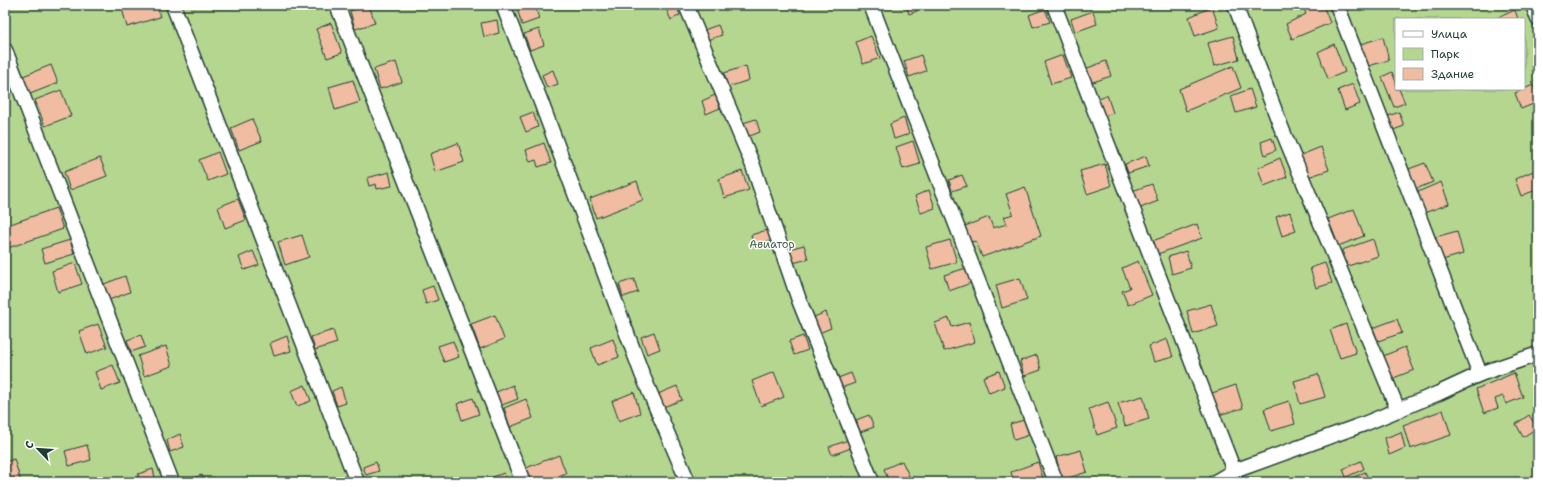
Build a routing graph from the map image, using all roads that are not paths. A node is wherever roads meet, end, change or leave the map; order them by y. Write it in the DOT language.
graph roads {
  1 [pos="173,5"];
  2 [pos="337,5"];
  3 [pos="503,5"];
  4 [pos="686,5"];
  5 [pos="871,5"];
  6 [pos="1054,5"];
  7 [pos="1235,5"];
  8 [pos="1337,5"];
  9 [pos="1533,5"];
  10 [pos="1538,19"];
  11 [pos="5,50"];
  12 [pos="1538,354"];
  13 [pos="1480,374"];
  14 [pos="1398,410"];
  15 [pos="1234,471"];
  16 [pos="172,482"];
  17 [pos="357,482"];
  18 [pos="523,482"];
  19 [pos="688,482"];
  20 [pos="872,482"];
  21 [pos="1056,482"];
  22 [pos="1215,482"];
  1 -- 17 [label="street"];
  2 -- 18 [label="street"];
  3 -- 19 [label="street"];
  4 -- 20 [label="street"];
  5 -- 21 [label="street"];
  6 -- 15 [label="street"];
  7 -- 14 [label="street"];
  8 -- 13 [label="street"];
  9 -- 10 [label="street"];
  11 -- 16 [label="street"];
  12 -- 13 [label="street"];
  13 -- 14 [label="street"];
  14 -- 15 [label="street"];
  15 -- 22 [label="street"];
}
